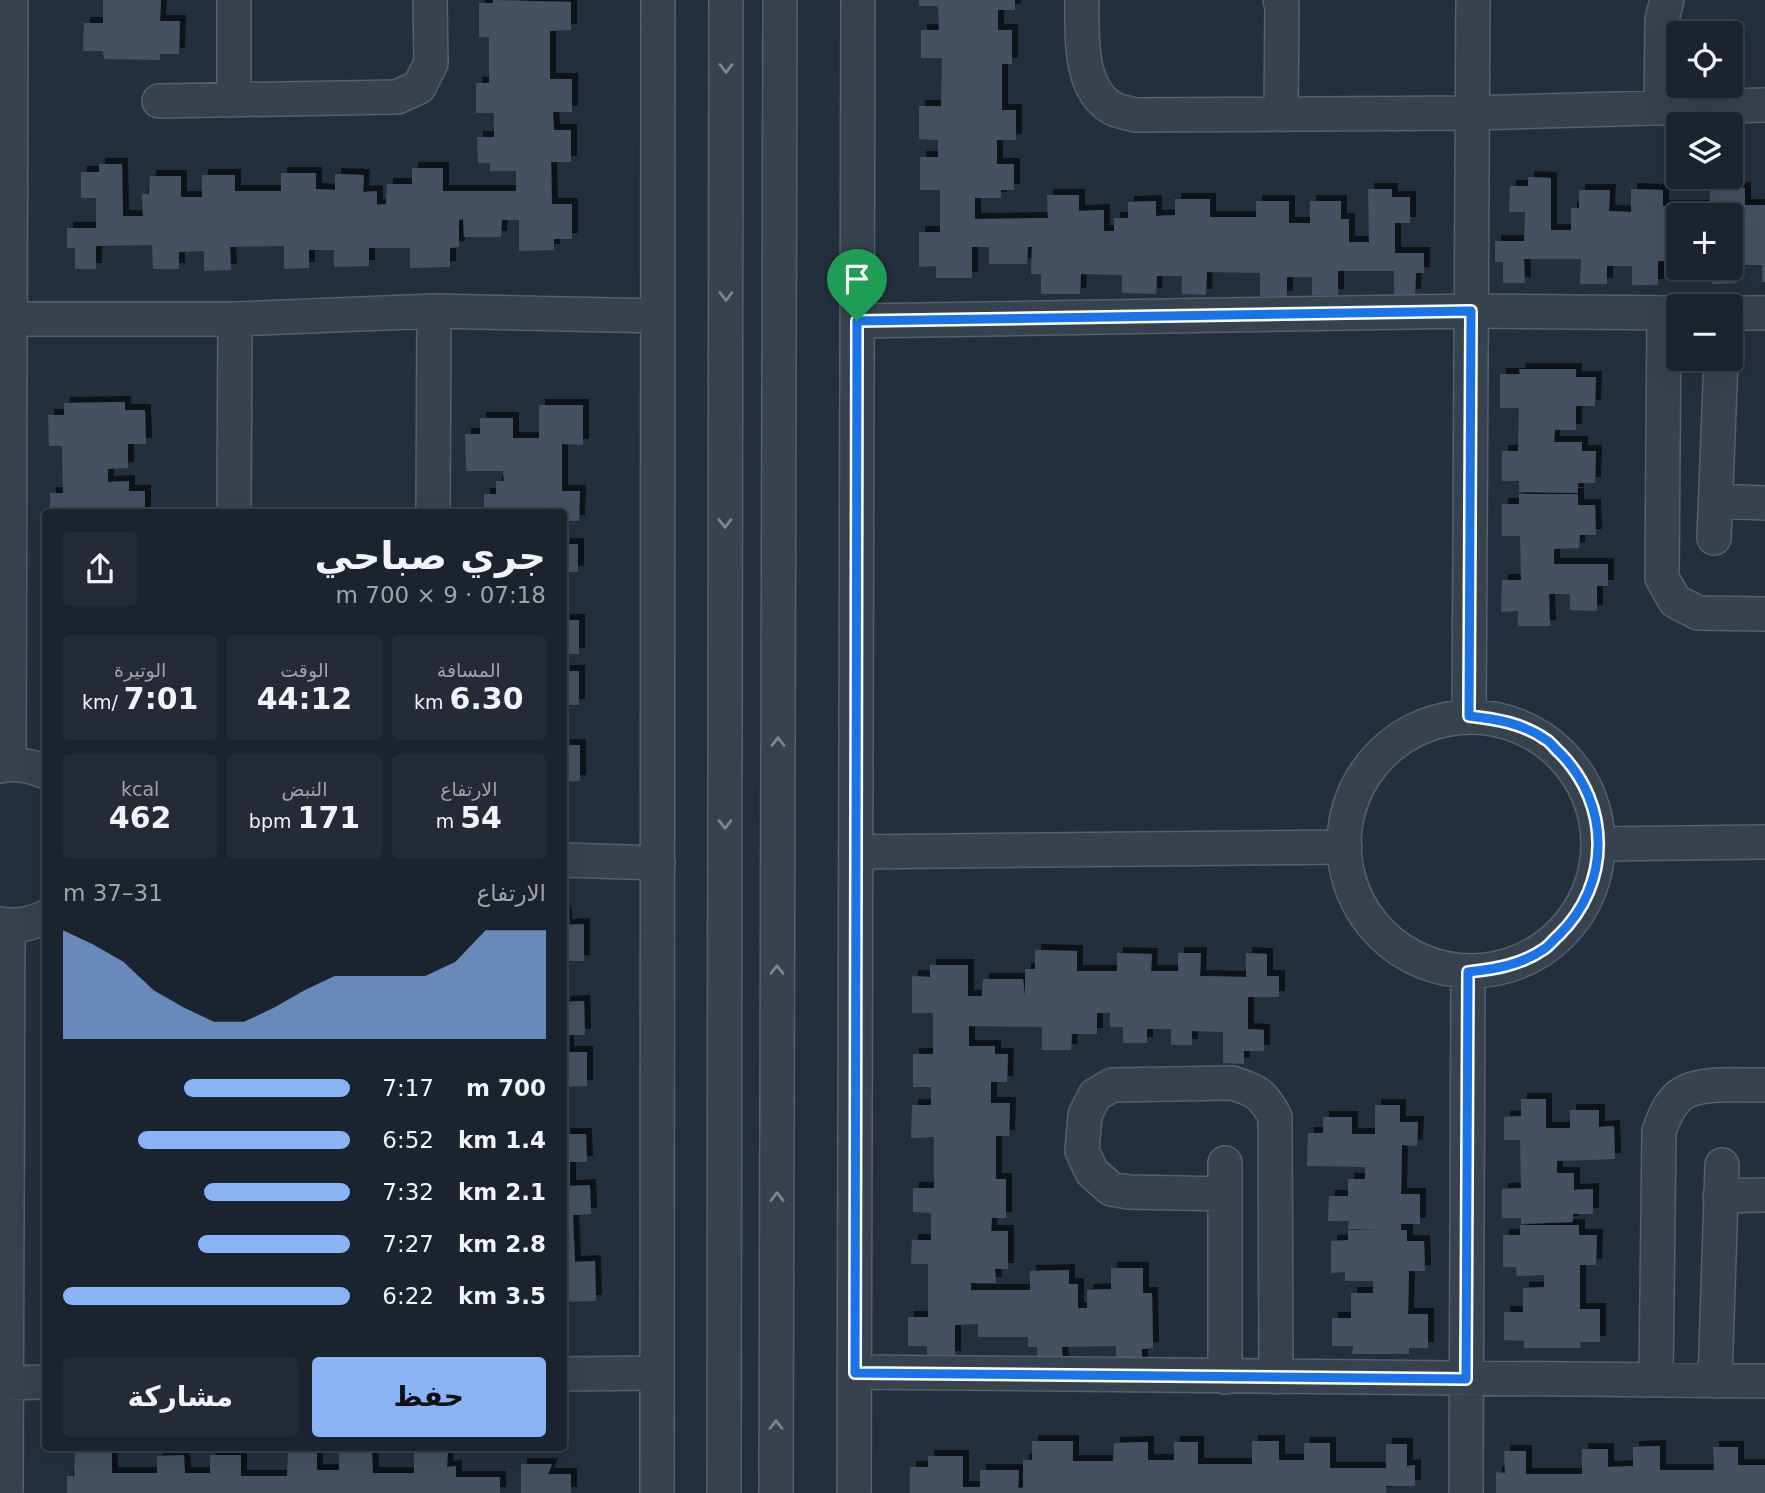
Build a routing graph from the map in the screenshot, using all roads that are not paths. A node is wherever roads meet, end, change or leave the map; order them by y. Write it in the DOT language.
graph roads {
  1 [pos="11,0"];
  2 [pos="234,0"];
  3 [pos="430,0"];
  4 [pos="658,0"];
  5 [pos="726,0"];
  6 [pos="780,0"];
  7 [pos="858,0"];
  8 [pos="1082,0"];
  9 [pos="1280,0"];
  10 [pos="1473,0"];
  11 [pos="1667,0"];
  12 [pos="234,100"];
  13 [pos="159,101"];
  14 [pos="1765,105"];
  15 [pos="1661,108"];
  16 [pos="1472,113"];
  17 [pos="1281,114"];
  18 [pos="435,311"];
  19 [pos="1471,311"];
  20 [pos="1666,313"];
  21 [pos="1743,313"];
  22 [pos="1765,313"];
  23 [pos="658,316"];
  24 [pos="4,319"];
  25 [pos="235,319"];
  26 [pos="857,321"];
  27 [pos="1669,371"];
  28 [pos="1721,371"];
  29 [pos="1716,501"];
  30 [pos="1765,502"];
  31 [pos="234,509"];
  32 [pos="433,509"];
  33 [pos="1714,538"];
  34 [pos="1765,614"];
  35 [pos="1469,716"];
  36 [pos="4,765"];
  37 [pos="42,770"];
  38 [pos="1765,842"];
  39 [pos="1600,844"];
  40 [pos="1345,847"];
  41 [pos="856,852"];
  42 [pos="567,860"];
  43 [pos="658,863"];
  44 [pos="42,919"];
  45 [pos="4,924"];
  46 [pos="1468,972"];
  47 [pos="1765,1085"];
  48 [pos="1765,1195"];
  49 [pos="657,1373"];
  50 [pos="855,1373"];
  51 [pos="567,1374"];
  52 [pos="1225,1377"];
  53 [pos="1276,1377"];
  54 [pos="1466,1379"];
  55 [pos="1656,1380"];
  56 [pos="1715,1381"];
  57 [pos="1765,1381"];
  58 [pos="3,1382"];
  59 [pos="42,1382"];
  60 [pos="6,1493"];
  61 [pos="657,1493"];
  62 [pos="724,1493"];
  63 [pos="776,1493"];
  64 [pos="854,1493"];
  65 [pos="1466,1493"];
  1 -- 24 [label="street"];
  2 -- 12 [label="street"];
  3 -- 12 [label="street"];
  4 -- 23 [label="street"];
  5 -- 62 [label="street, one-way"];
  63 -- 6 [label="street, one-way"];
  7 -- 26 [label="street"];
  8 -- 17 [label="street"];
  9 -- 17 [label="street"];
  10 -- 16 [label="street"];
  11 -- 15 [label="street"];
  12 -- 13 [label="street"];
  14 -- 15 [label="street"];
  15 -- 16 [label="street"];
  16 -- 17 [label="street"];
  16 -- 19 [label="street"];
  18 -- 23 [label="street"];
  18 -- 25 [label="street"];
  18 -- 32 [label="street"];
  19 -- 20 [label="street"];
  19 -- 26 [label="street"];
  19 -- 35 [label="street"];
  21 -- 22 [label="street"];
  23 -- 43 [label="street"];
  24 -- 25 [label="street"];
  24 -- 36 [label="street"];
  25 -- 31 [label="street"];
  26 -- 41 [label="street"];
  27 -- 34 [label="street"];
  28 -- 29 [label="street"];
  29 -- 30 [label="street"];
  29 -- 33 [label="street"];
  35 -- 39 [label="street"];
  35 -- 40 [label="street"];
  36 -- 37 [label="street"];
  38 -- 39 [label="street"];
  39 -- 46 [label="street"];
  40 -- 41 [label="street"];
  40 -- 46 [label="street"];
  41 -- 50 [label="street"];
  42 -- 43 [label="street"];
  43 -- 49 [label="street"];
  44 -- 45 [label="street"];
  45 -- 58 [label="street"];
  46 -- 54 [label="street"];
  47 -- 55 [label="street"];
  48 -- 56 [label="street"];
  49 -- 51 [label="street"];
  49 -- 61 [label="street"];
  50 -- 52 [label="street"];
  50 -- 64 [label="street"];
  52 -- 53 [label="street"];
  52 -- 53 [label="street"];
  53 -- 54 [label="street"];
  54 -- 55 [label="street"];
  54 -- 65 [label="street"];
  55 -- 56 [label="street"];
  56 -- 57 [label="street"];
  58 -- 59 [label="street"];
  58 -- 60 [label="street"];
}
